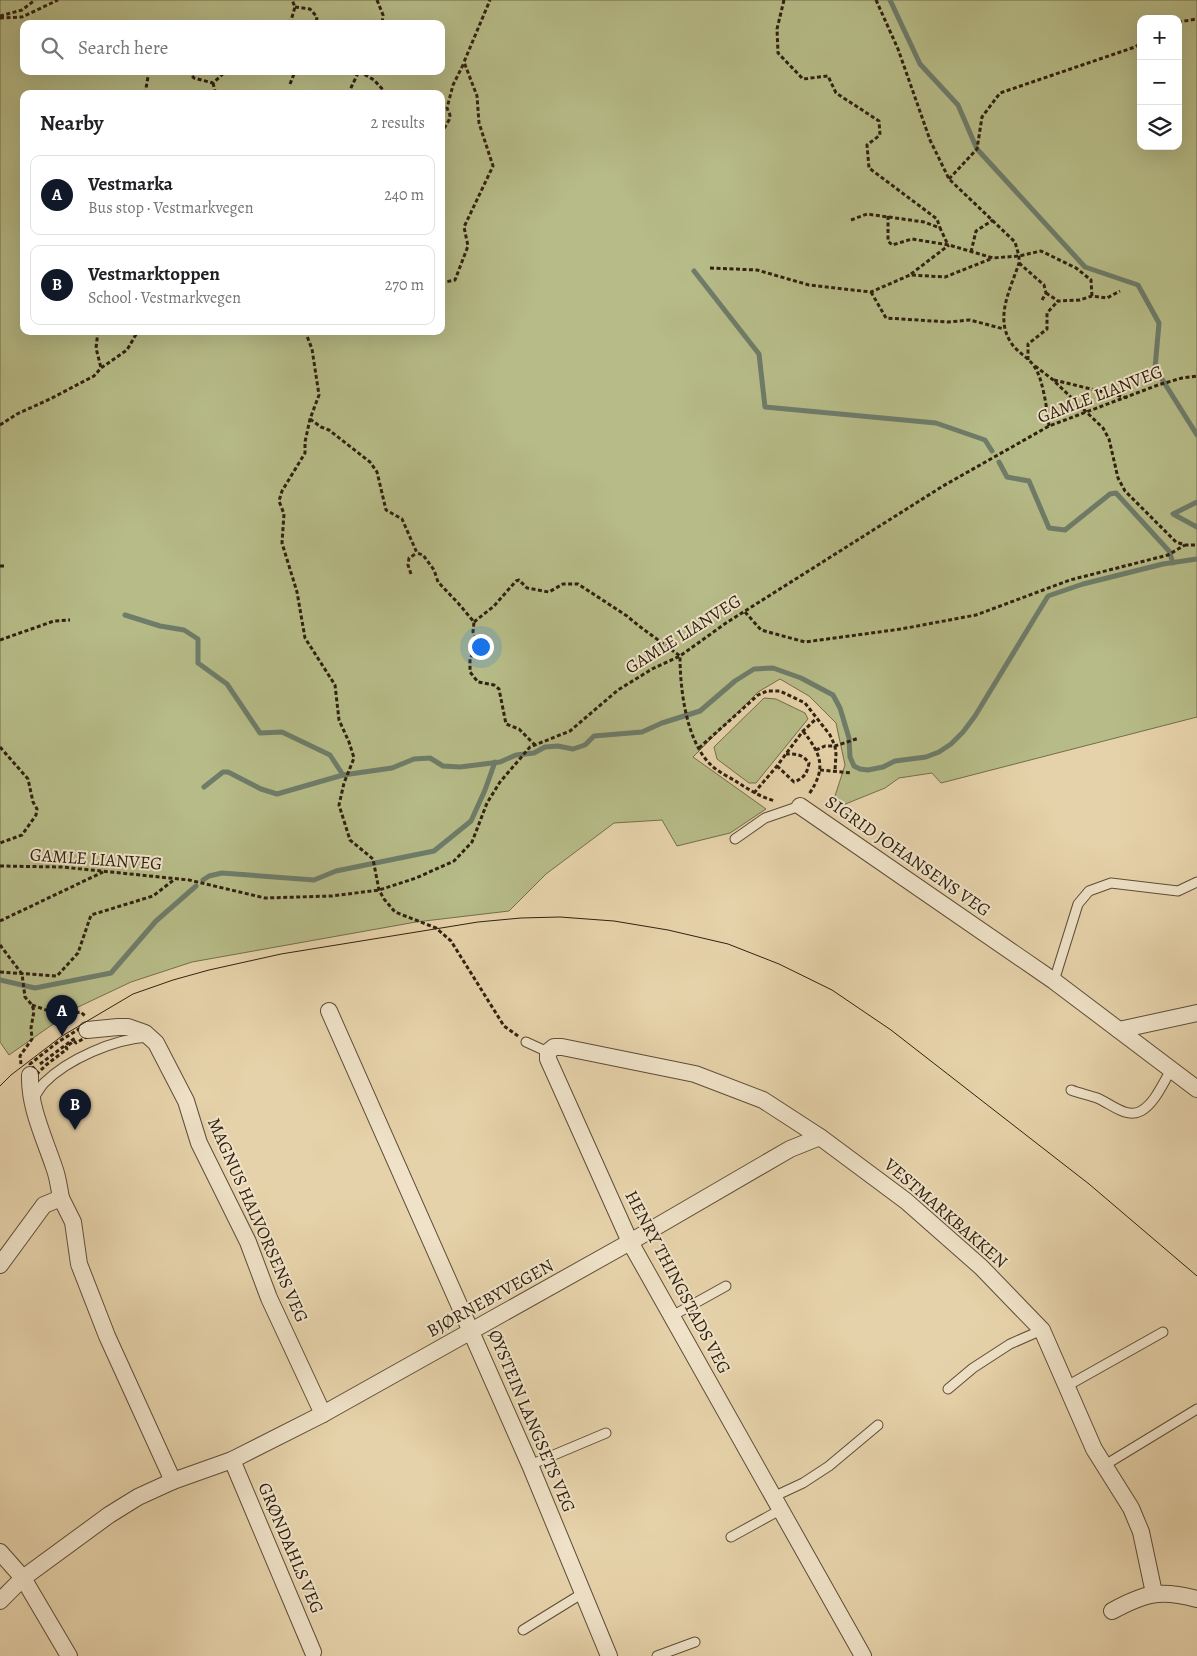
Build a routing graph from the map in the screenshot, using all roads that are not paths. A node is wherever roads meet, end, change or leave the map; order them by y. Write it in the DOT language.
graph roads {
  1 [pos="800,806"];
  2 [pos="735,839"];
  3 [pos="1197,882"];
  4 [pos="1054,981"];
  5 [pos="329,1011"];
  6 [pos="1197,1013"];
  7 [pos="87,1030"];
  8 [pos="1119,1030"];
  9 [pos="153,1040"];
  10 [pos="526,1042"];
  11 [pos="548,1052"];
  12 [pos="1171,1070"];
  13 [pos="32,1072"];
  14 [pos="1197,1089"];
  15 [pos="1071,1090"];
  16 [pos="33,1099"];
  17 [pos="820,1137"];
  18 [pos="61,1198"];
  19 [pos="630,1242"];
  20 [pos="0,1265"];
  21 [pos="726,1286"];
  22 [pos="672,1316"];
  23 [pos="1042,1330"];
  24 [pos="471,1331"];
  25 [pos="1163,1332"];
  26 [pos="1067,1386"];
  27 [pos="948,1389"];
  28 [pos="1197,1410"];
  29 [pos="323,1414"];
  30 [pos="878,1425"];
  31 [pos="606,1433"];
  32 [pos="232,1460"];
  33 [pos="530,1465"];
  34 [pos="1105,1466"];
  35 [pos="173,1481"];
  36 [pos="777,1504"];
  37 [pos="731,1537"];
  38 [pos="0,1552"];
  39 [pos="23,1578"];
  40 [pos="583,1593"];
  41 [pos="1154,1593"];
  42 [pos="1197,1599"];
  43 [pos="0,1601"];
  44 [pos="1112,1611"];
  45 [pos="523,1630"];
  46 [pos="695,1642"];
  47 [pos="313,1652"];
  48 [pos="69,1656"];
  49 [pos="609,1656"];
  50 [pos="657,1656"];
  51 [pos="863,1656"];
  1 -- 2 [label="lane, SIGRID JOHANSENS VEG"];
  1 -- 4 [label="street, SIGRID JOHANSENS VEG"];
  3 -- 4 [label="lane"];
  4 -- 8 [label="street, SIGRID JOHANSENS VEG"];
  5 -- 24 [label="street, ØYSTEIN LANGSETS VEG"];
  6 -- 8 [label="street"];
  7 -- 9 [label="street"];
  8 -- 12 [label="street, SIGRID JOHANSENS VEG"];
  9 -- 16 [label="lane"];
  9 -- 29 [label="street, MAGNUS HALVORSENS VEG"];
  10 -- 11 [label="lane"];
  11 -- 17 [label="street, VESTMARKBAKKEN"];
  11 -- 19 [label="street, HENRY THINGSTADS VEG"];
  12 -- 14 [label="street, SIGRID JOHANSENS VEG"];
  12 -- 15 [label="lane"];
  13 -- 16 [label="street"];
  16 -- 18 [label="street"];
  17 -- 19 [label="street, BJØRNEBYVEGEN"];
  17 -- 23 [label="street, VESTMARKBAKKEN"];
  18 -- 20 [label="street"];
  18 -- 35 [label="street"];
  19 -- 22 [label="street, HENRY THINGSTADS VEG"];
  19 -- 24 [label="street, BJØRNEBYVEGEN"];
  21 -- 22 [label="lane"];
  22 -- 36 [label="street, HENRY THINGSTADS VEG"];
  23 -- 26 [label="street, VESTMARKBAKKEN"];
  23 -- 27 [label="lane"];
  24 -- 29 [label="street, BJØRNEBYVEGEN"];
  24 -- 33 [label="street, ØYSTEIN LANGSETS VEG"];
  25 -- 26 [label="lane"];
  26 -- 34 [label="street, VESTMARKBAKKEN"];
  28 -- 34 [label="lane"];
  29 -- 32 [label="street, BJØRNEBYVEGEN"];
  30 -- 36 [label="lane"];
  31 -- 33 [label="lane"];
  32 -- 35 [label="street, BJØRNEBYVEGEN"];
  32 -- 47 [label="street, GRØNDAHLS VEG"];
  33 -- 40 [label="street, ØYSTEIN LANGSETS VEG"];
  34 -- 41 [label="street, VESTMARKBAKKEN"];
  35 -- 39 [label="street, BJØRNEBYVEGEN"];
  36 -- 37 [label="lane"];
  36 -- 51 [label="street, HENRY THINGSTADS VEG"];
  38 -- 39 [label="street"];
  39 -- 43 [label="street, BJØRNEBYVEGEN"];
  39 -- 48 [label="street"];
  40 -- 45 [label="lane"];
  40 -- 49 [label="street, ØYSTEIN LANGSETS VEG"];
  41 -- 42 [label="street"];
  41 -- 44 [label="street"];
  46 -- 50 [label="lane"];
}
